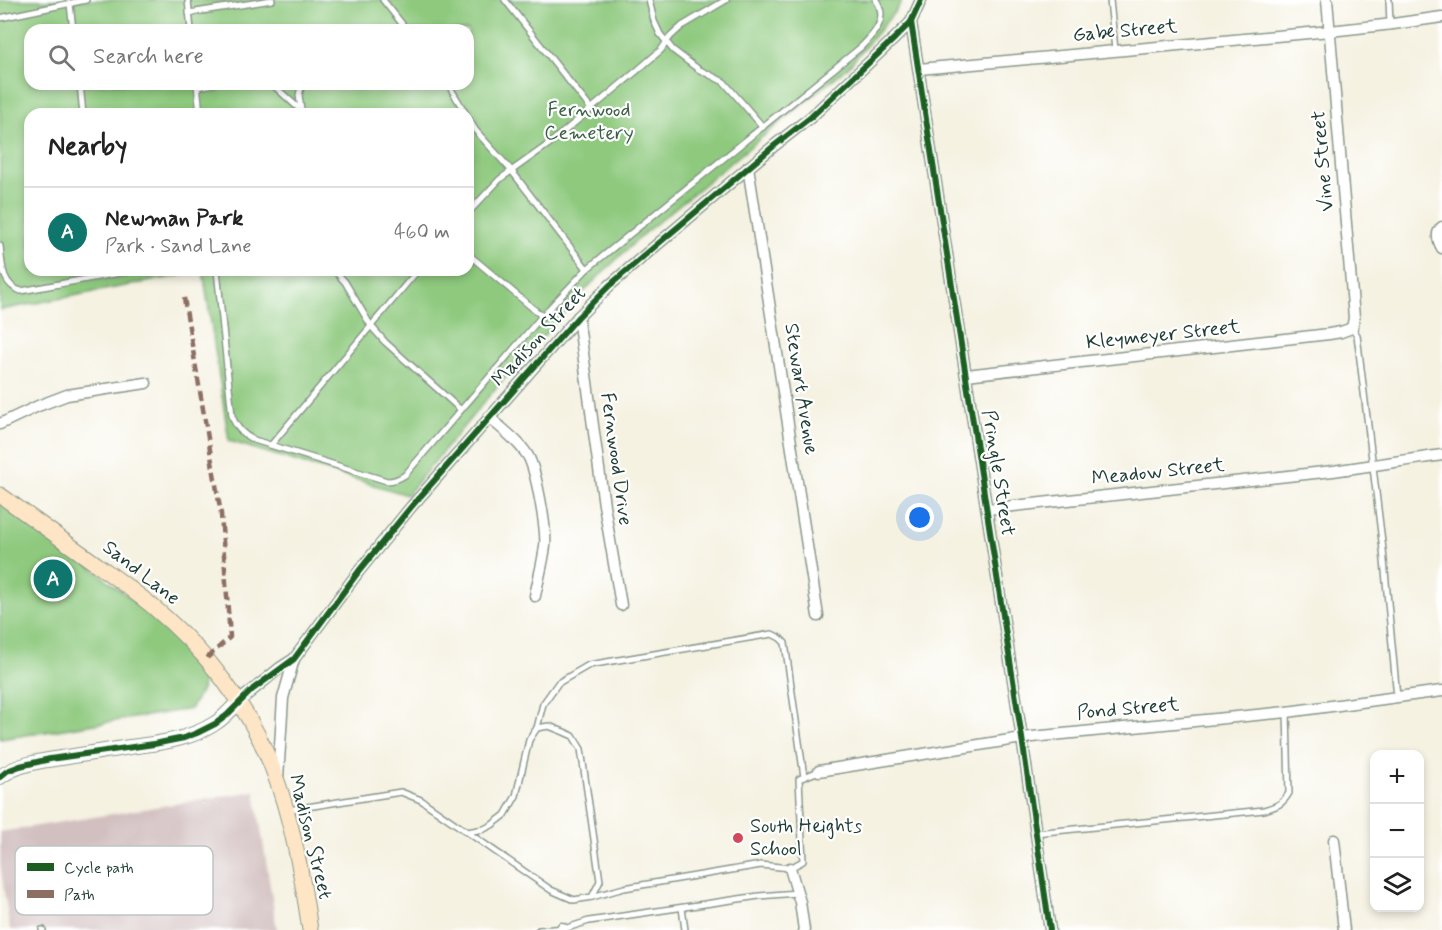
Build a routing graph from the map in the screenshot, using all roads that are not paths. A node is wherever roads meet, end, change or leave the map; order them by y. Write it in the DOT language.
graph roads {
  1 [pos="86,0"];
  2 [pos="188,0"];
  3 [pos="272,0"];
  4 [pos="384,0"];
  5 [pos="395,0"];
  6 [pos="505,0"];
  7 [pos="650,0"];
  8 [pos="726,0"];
  9 [pos="876,0"];
  10 [pos="921,0"];
  11 [pos="1110,0"];
  12 [pos="1327,0"];
  13 [pos="1389,0"];
  14 [pos="70,4"];
  15 [pos="388,6"];
  16 [pos="189,13"];
  17 [pos="1442,17"];
  18 [pos="0,18"];
  19 [pos="399,19"];
  20 [pos="910,22"];
  21 [pos="72,24"];
  22 [pos="190,24"];
  23 [pos="399,24"];
  24 [pos="403,24"];
  25 [pos="1390,24"];
  26 [pos="1330,31"];
  27 [pos="666,43"];
  28 [pos="1115,50"];
  29 [pos="919,69"];
  30 [pos="81,90"];
  31 [pos="197,90"];
  32 [pos="279,90"];
  33 [pos="300,90"];
  34 [pos="452,90"];
  35 [pos="82,108"];
  36 [pos="199,108"];
  37 [pos="299,108"];
  38 [pos="302,108"];
  39 [pos="462,108"];
  40 [pos="591,109"];
  41 [pos="763,127"];
  42 [pos="474,128"];
  43 [pos="748,167"];
  44 [pos="511,170"];
  45 [pos="474,206"];
  46 [pos="1442,227"];
  47 [pos="0,246"];
  48 [pos="1442,248"];
  49 [pos="474,259"];
  50 [pos="587,269"];
  51 [pos="86,276"];
  52 [pos="218,276"];
  53 [pos="340,276"];
  54 [pos="413,276"];
  55 [pos="542,316"];
  56 [pos="578,317"];
  57 [pos="1353,323"];
  58 [pos="370,326"];
  59 [pos="966,375"];
  60 [pos="146,383"];
  61 [pos="461,410"];
  62 [pos="489,417"];
  63 [pos="0,423"];
  64 [pos="271,445"];
  65 [pos="1442,455"];
  66 [pos="1376,464"];
  67 [pos="2,501"];
  68 [pos="987,509"];
  69 [pos="535,596"];
  70 [pos="621,606"];
  71 [pos="818,616"];
  72 [pos="294,659"];
  73 [pos="1442,691"];
  74 [pos="1396,698"];
  75 [pos="238,702"];
  76 [pos="1287,712"];
  77 [pos="537,728"];
  78 [pos="1022,738"];
  79 [pos="819,771"];
  80 [pos="0,777"];
  81 [pos="804,777"];
  82 [pos="278,784"];
  83 [pos="286,810"];
  84 [pos="467,832"];
  85 [pos="1035,833"];
  86 [pos="1334,840"];
  87 [pos="790,868"];
  88 [pos="797,893"];
  89 [pos="592,897"];
  90 [pos="682,908"];
  91 [pos="562,929"];
  92 [pos="310,930"];
  93 [pos="539,930"];
  94 [pos="685,930"];
  95 [pos="804,930"];
  96 [pos="1050,930"];
  97 [pos="1344,930"];
  1 -- 14 [label="lane"];
  2 -- 16 [label="lane"];
  3 -- 16 [label="lane"];
  4 -- 15 [label="lane"];
  5 -- 15 [label="lane"];
  6 -- 40 [label="lane"];
  7 -- 27 [label="lane"];
  8 -- 27 [label="lane"];
  9 -- 41 [label="lane"];
  10 -- 20 [label="street, Madison Street"];
  11 -- 28 [label="lane"];
  12 -- 26 [label="street, Vine Street"];
  13 -- 25 [label="lane"];
  14 -- 18 [label="lane"];
  14 -- 21 [label="lane"];
  15 -- 19 [label="lane"];
  16 -- 22 [label="lane"];
  17 -- 25 [label="street, Gabe Street"];
  19 -- 23 [label="lane"];
  19 -- 24 [label="lane"];
  20 -- 29 [label="street, Pringle Street"];
  20 -- 43 [label="street, Madison Street"];
  25 -- 26 [label="street, Gabe Street"];
  26 -- 28 [label="street, Gabe Street"];
  26 -- 57 [label="street, Vine Street"];
  27 -- 40 [label="lane"];
  27 -- 41 [label="lane"];
  28 -- 29 [label="street, Gabe Street"];
  29 -- 59 [label="street, Pringle Street"];
  30 -- 35 [label="lane"];
  31 -- 36 [label="lane"];
  32 -- 37 [label="lane"];
  33 -- 38 [label="lane"];
  34 -- 39 [label="lane"];
  40 -- 44 [label="lane"];
  41 -- 50 [label="lane"];
  42 -- 44 [label="lane"];
  43 -- 56 [label="street, Madison Street"];
  43 -- 71 [label="street, Stewart Avenue"];
  44 -- 45 [label="lane"];
  44 -- 50 [label="lane"];
  46 -- 48 [label="street"];
  47 -- 51 [label="lane"];
  49 -- 55 [label="lane"];
  50 -- 55 [label="lane"];
  52 -- 64 [label="lane"];
  53 -- 58 [label="lane"];
  54 -- 58 [label="lane"];
  55 -- 61 [label="lane"];
  56 -- 62 [label="street, Madison Street"];
  56 -- 70 [label="street, Fernwood Drive"];
  57 -- 59 [label="street, Kleymeyer Street"];
  57 -- 66 [label="lane"];
  58 -- 61 [label="lane"];
  58 -- 64 [label="lane"];
  59 -- 68 [label="street, Pringle Street"];
  60 -- 63 [label="street"];
  61 -- 64 [label="lane"];
  62 -- 69 [label="street"];
  62 -- 72 [label="street, Madison Street"];
  65 -- 66 [label="street"];
  66 -- 68 [label="street, Meadow Street"];
  66 -- 74 [label="lane"];
  67 -- 75 [label="main road, Sand Lane"];
  68 -- 78 [label="street, Pringle Street"];
  72 -- 75 [label="street, Madison Street"];
  72 -- 82 [label="street"];
  73 -- 74 [label="street, Pond Street"];
  74 -- 76 [label="street, Pond Street"];
  75 -- 80 [label="street"];
  75 -- 82 [label="main road, Madison Street"];
  76 -- 78 [label="street, Pond Street"];
  76 -- 85 [label="lane"];
  77 -- 81 [label="lane"];
  77 -- 84 [label="lane"];
  77 -- 89 [label="lane"];
  78 -- 79 [label="street, Pond Street"];
  78 -- 85 [label="street, Pringle Street"];
  79 -- 81 [label="lane"];
  81 -- 87 [label="lane"];
  82 -- 83 [label="main road, Madison Street"];
  83 -- 84 [label="lane"];
  83 -- 92 [label="main road, Madison Street"];
  84 -- 89 [label="lane"];
  85 -- 96 [label="street, Pringle Street"];
  86 -- 97 [label="street"];
  87 -- 88 [label="street"];
  87 -- 89 [label="lane"];
  88 -- 90 [label="lane"];
  88 -- 95 [label="street"];
  90 -- 91 [label="lane"];
  90 -- 94 [label="lane"];
  91 -- 93 [label="lane"];
}
